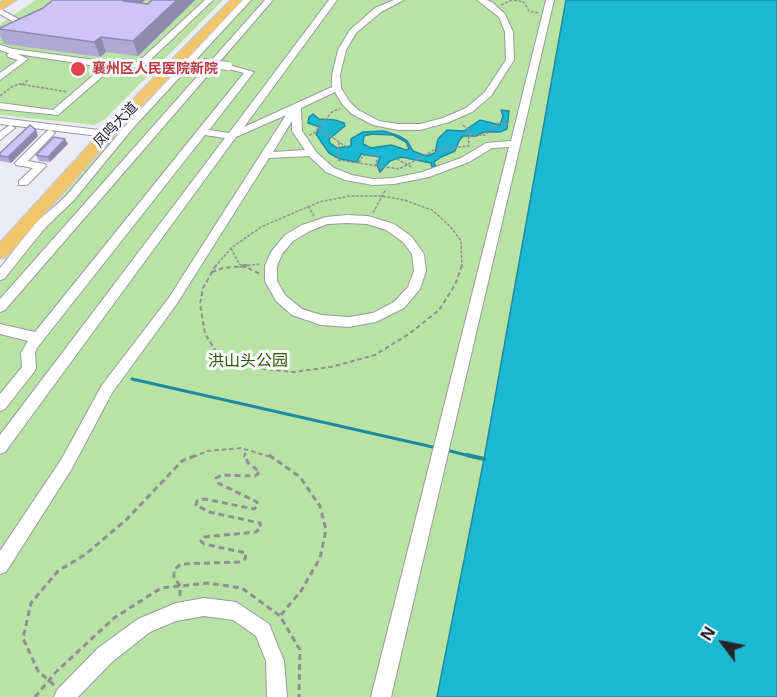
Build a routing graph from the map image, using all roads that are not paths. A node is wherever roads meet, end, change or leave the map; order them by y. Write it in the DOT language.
graph roads {
  1 [pos="11,0"];
  2 [pos="209,0"];
  3 [pos="229,0"];
  4 [pos="237,0"];
  5 [pos="248,0"];
  6 [pos="269,0"];
  7 [pos="333,0"];
  8 [pos="400,0"];
  9 [pos="481,0"];
  10 [pos="550,0"];
  11 [pos="388,2"];
  12 [pos="0,9"];
  13 [pos="22,30"];
  14 [pos="0,44"];
  15 [pos="190,61"];
  16 [pos="110,64"];
  17 [pos="0,77"];
  18 [pos="337,88"];
  19 [pos="1,100"];
  20 [pos="296,107"];
  21 [pos="0,121"];
  22 [pos="5,128"];
  23 [pos="203,132"];
  24 [pos="50,133"];
  25 [pos="100,136"];
  26 [pos="231,136"];
  27 [pos="0,137"];
  28 [pos="515,144"];
  29 [pos="311,153"];
  30 [pos="266,155"];
  31 [pos="23,183"];
  32 [pos="0,241"];
  33 [pos="0,253"];
  34 [pos="0,276"];
  35 [pos="271,281"];
  36 [pos="0,307"];
  37 [pos="0,329"];
  38 [pos="38,338"];
  39 [pos="1,403"];
  40 [pos="0,447"];
  41 [pos="0,566"];
  42 [pos="65,696"];
  43 [pos="277,697"];
  44 [pos="381,697"];
  1 -- 12 [label="main road"];
  2 -- 16 [label="street"];
  3 -- 25 [label="main road, 凤鸣大道"];
  4 -- 25 [label="main road, 凤鸣大道"];
  5 -- 15 [label="street"];
  6 -- 36 [label="street"];
  7 -- 26 [label="street"];
  8 -- 11 [label="street"];
  9 -- 18 [label="street"];
  10 -- 28 [label="street"];
  11 -- 18 [label="street"];
  12 -- 14 [label="street"];
  13 -- 14 [label="street"];
  14 -- 16 [label="street"];
  14 -- 17 [label="street"];
  15 -- 23 [label="street, bridge"];
  15 -- 34 [label="street"];
  16 -- 19 [label="street"];
  18 -- 20 [label="street"];
  20 -- 26 [label="street"];
  20 -- 29 [label="street"];
  20 -- 30 [label="street"];
  21 -- 25 [label="street"];
  22 -- 24 [label="street"];
  22 -- 27 [label="street"];
  23 -- 26 [label="street"];
  23 -- 38 [label="street"];
  24 -- 25 [label="street"];
  24 -- 31 [label="street"];
  25 -- 32 [label="main road, 凤鸣大道"];
  25 -- 33 [label="main road, 凤鸣大道"];
  26 -- 40 [label="street"];
  28 -- 29 [label="street"];
  28 -- 44 [label="street"];
  29 -- 30 [label="street"];
  30 -- 41 [label="street"];
  35 -- 35 [label="street"];
  37 -- 38 [label="street"];
  38 -- 39 [label="street"];
  42 -- 43 [label="street"];
}
